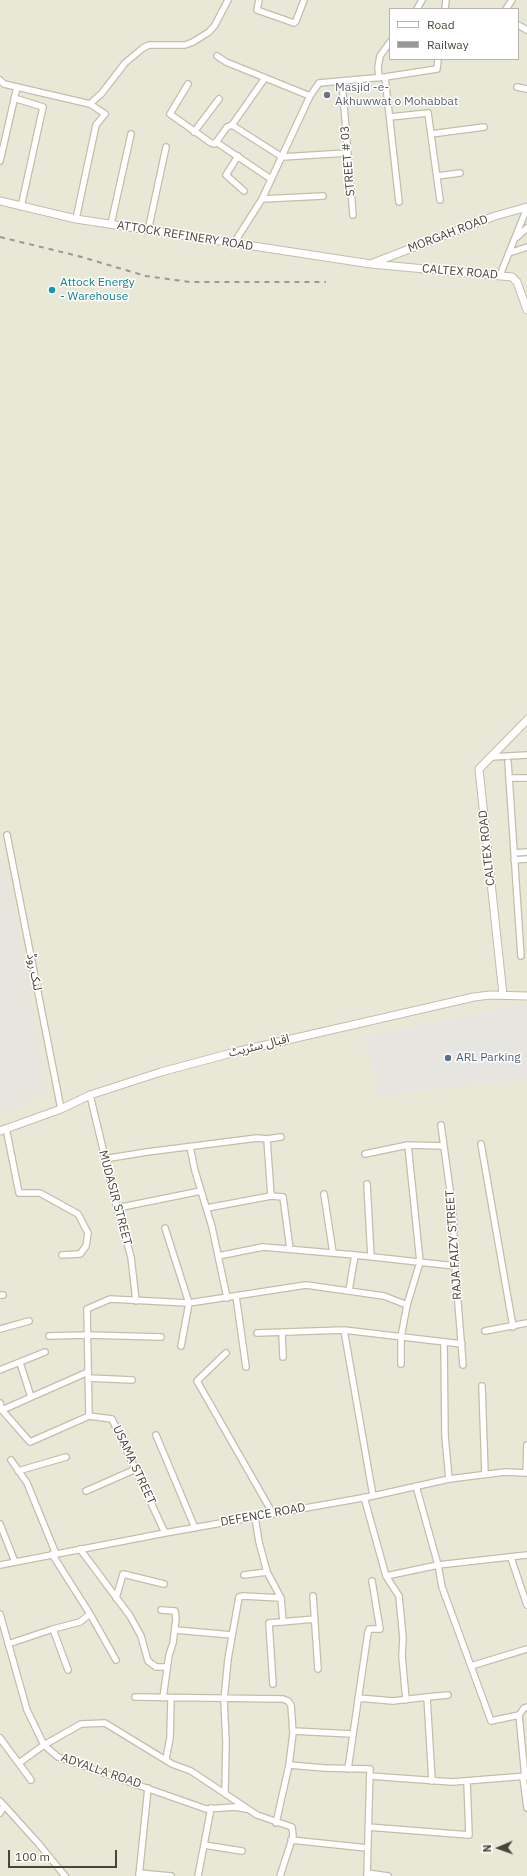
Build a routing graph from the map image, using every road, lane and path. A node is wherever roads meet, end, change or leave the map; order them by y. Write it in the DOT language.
graph roads {
  1 [pos="228,0"];
  2 [pos="259,0"];
  3 [pos="304,0"];
  4 [pos="389,43"];
  5 [pos="217,56"];
  6 [pos="438,60"];
  7 [pos="265,78"];
  8 [pos="382,78"];
  9 [pos="0,80"];
  10 [pos="342,82"];
  11 [pos="188,84"];
  12 [pos="17,87"];
  13 [pos="517,87"];
  14 [pos="527,89"];
  15 [pos="310,96"];
  16 [pos="14,98"];
  17 [pos="219,98"];
  18 [pos="90,104"];
  19 [pos="390,117"];
  20 [pos="232,125"];
  21 [pos="484,127"];
  22 [pos="194,132"];
  23 [pos="131,134"];
  24 [pos="431,134"];
  25 [pos="216,142"];
  26 [pos="166,147"];
  27 [pos="347,152"];
  28 [pos="238,156"];
  29 [pos="282,157"];
  30 [pos="0,161"];
  31 [pos="460,173"];
  32 [pos="437,176"];
  33 [pos="271,179"];
  34 [pos="244,190"];
  35 [pos="323,196"];
  36 [pos="262,199"];
  37 [pos="440,200"];
  38 [pos="0,201"];
  39 [pos="399,202"];
  40 [pos="21,207"];
  41 [pos="527,207"];
  42 [pos="353,215"];
  43 [pos="76,219"];
  44 [pos="111,224"];
  45 [pos="527,228"];
  46 [pos="148,231"];
  47 [pos="513,242"];
  48 [pos="234,243"];
  49 [pos="527,247"];
  50 [pos="509,253"];
  51 [pos="370,264"];
  52 [pos="500,275"];
  53 [pos="527,310"];
  54 [pos="527,720"];
  55 [pos="527,755"];
  56 [pos="491,757"];
  57 [pos="508,762"];
  58 [pos="509,778"];
  59 [pos="527,778"];
  60 [pos="7,835"];
  61 [pos="527,852"];
  62 [pos="514,856"];
  63 [pos="527,859"];
  64 [pos="520,956"];
  65 [pos="503,996"];
  66 [pos="527,996"];
  67 [pos="90,1095"];
  68 [pos="61,1109"];
  69 [pos="441,1125"];
  70 [pos="3,1129"];
  71 [pos="281,1137"];
  72 [pos="267,1139"];
  73 [pos="481,1144"];
  74 [pos="408,1145"];
  75 [pos="444,1146"];
  76 [pos="190,1147"];
  77 [pos="365,1154"];
  78 [pos="106,1163"];
  79 [pos="367,1184"];
  80 [pos="201,1191"];
  81 [pos="324,1194"];
  82 [pos="271,1196"];
  83 [pos="116,1208"];
  84 [pos="207,1208"];
  85 [pos="165,1228"];
  86 [pos="290,1249"];
  87 [pos="333,1253"];
  88 [pos="62,1255"];
  89 [pos="355,1255"];
  90 [pos="218,1256"];
  91 [pos="370,1257"];
  92 [pos="420,1262"];
  93 [pos="455,1266"];
  94 [pos="349,1290"];
  95 [pos="236,1296"];
  96 [pos="227,1298"];
  97 [pos="136,1301"];
  98 [pos="189,1302"];
  99 [pos="407,1305"];
  100 [pos="29,1321"];
  101 [pos="527,1323"];
  102 [pos="513,1327"];
  103 [pos="0,1329"];
  104 [pos="344,1330"];
  105 [pos="485,1331"];
  106 [pos="282,1332"];
  107 [pos="257,1333"];
  108 [pos="87,1335"];
  109 [pos="49,1336"];
  110 [pos="161,1337"];
  111 [pos="401,1337"];
  112 [pos="444,1342"];
  113 [pos="462,1344"];
  114 [pos="181,1346"];
  115 [pos="45,1352"];
  116 [pos="226,1353"];
  117 [pos="283,1357"];
  118 [pos="20,1363"];
  119 [pos="400,1364"];
  120 [pos="463,1364"];
  121 [pos="246,1367"];
  122 [pos="0,1370"];
  123 [pos="88,1375"];
  124 [pos="132,1380"];
  125 [pos="482,1386"];
  126 [pos="31,1397"];
  127 [pos="0,1403"];
  128 [pos="2,1410"];
  129 [pos="89,1416"];
  130 [pos="156,1435"];
  131 [pos="527,1445"];
  132 [pos="66,1457"];
  133 [pos="11,1460"];
  134 [pos="136,1469"];
  135 [pos="18,1471"];
  136 [pos="527,1472"];
  137 [pos="485,1474"];
  138 [pos="449,1479"];
  139 [pos="416,1486"];
  140 [pos="86,1491"];
  141 [pos="373,1496"];
  142 [pos="364,1497"];
  143 [pos="273,1514"];
  144 [pos="255,1517"];
  145 [pos="0,1524"];
  146 [pos="195,1528"];
  147 [pos="165,1533"];
  148 [pos="80,1549"];
  149 [pos="54,1554"];
  150 [pos="527,1555"];
  151 [pos="511,1558"];
  152 [pos="15,1562"];
  153 [pos="0,1565"];
  154 [pos="438,1565"];
  155 [pos="267,1572"];
  156 [pos="244,1575"];
  157 [pos="386,1576"];
  158 [pos="372,1581"];
  159 [pos="164,1584"];
  160 [pos="524,1588"];
  161 [pos="313,1596"];
  162 [pos="116,1598"];
  163 [pos="281,1598"];
  164 [pos="527,1605"];
  165 [pos="162,1610"];
  166 [pos="0,1614"];
  167 [pos="90,1614"];
  168 [pos="315,1619"];
  169 [pos="283,1622"];
  170 [pos="53,1629"];
  171 [pos="175,1630"];
  172 [pos="232,1635"];
  173 [pos="8,1644"];
  174 [pos="527,1649"];
  175 [pos="116,1660"];
  176 [pos="471,1666"];
  177 [pos="167,1667"];
  178 [pos="318,1669"];
  179 [pos="68,1670"];
  180 [pos="273,1684"];
  181 [pos="448,1695"];
  182 [pos="135,1697"];
  183 [pos="427,1697"];
  184 [pos="163,1698"];
  185 [pos="172,1698"];
  186 [pos="358,1698"];
  187 [pos="224,1700"];
  188 [pos="406,1700"];
  189 [pos="527,1707"];
  190 [pos="519,1715"];
  191 [pos="293,1731"];
  192 [pos="352,1734"];
  193 [pos="0,1738"];
  194 [pos="44,1745"];
  195 [pos="166,1759"];
  196 [pos="19,1763"];
  197 [pos="290,1765"];
  198 [pos="348,1769"];
  199 [pos="370,1776"];
  200 [pos="525,1777"];
  201 [pos="31,1780"];
  202 [pos="432,1781"];
  203 [pos="467,1782"];
  204 [pos="148,1788"];
  205 [pos="225,1793"];
  206 [pos="0,1801"];
  207 [pos="4,1806"];
  208 [pos="211,1808"];
  209 [pos="527,1808"];
  210 [pos="249,1810"];
  211 [pos="0,1813"];
  212 [pos="276,1823"];
  213 [pos="368,1827"];
  214 [pos="292,1840"];
  215 [pos="204,1845"];
  216 [pos="367,1848"];
  217 [pos="242,1850"];
  218 [pos="139,1874"];
  219 [pos="367,1874"];
  220 [pos="65,1876"];
  221 [pos="171,1876"];
  222 [pos="198,1876"];
  223 [pos="280,1876"];
  224 [pos="388,1876"];
  1 -- 18 [label="street"];
  2 -- 3 [label="street"];
  4 -- 8 [label="street"];
  5 -- 7 [label="street"];
  6 -- 8 [label="street"];
  7 -- 15 [label="street"];
  7 -- 20 [label="street"];
  8 -- 10 [label="street"];
  8 -- 19 [label="street"];
  9 -- 12 [label="street"];
  10 -- 15 [label="street"];
  10 -- 27 [label="street, STREET # 03"];
  11 -- 22 [label="street"];
  12 -- 16 [label="street"];
  12 -- 18 [label="street"];
  13 -- 14 [label="street"];
  15 -- 29 [label="street"];
  16 -- 30 [label="street"];
  16 -- 40 [label="street"];
  17 -- 22 [label="street"];
  18 -- 43 [label="street"];
  19 -- 24 [label="street"];
  19 -- 39 [label="street"];
  20 -- 25 [label="street"];
  20 -- 29 [label="street"];
  21 -- 24 [label="street"];
  22 -- 25 [label="street"];
  23 -- 44 [label="street"];
  24 -- 32 [label="street"];
  25 -- 28 [label="street"];
  26 -- 46 [label="street"];
  27 -- 29 [label="street"];
  27 -- 42 [label="street, STREET # 03"];
  28 -- 33 [label="street"];
  28 -- 34 [label="street"];
  29 -- 33 [label="street"];
  31 -- 32 [label="street"];
  32 -- 37 [label="street"];
  33 -- 36 [label="street"];
  35 -- 36 [label="street"];
  36 -- 48 [label="street"];
  38 -- 40 [label="street, ATTOCK REFINERY ROAD"];
  40 -- 43 [label="street, ATTOCK REFINERY ROAD"];
  41 -- 47 [label="street"];
  41 -- 51 [label="street, MORGAH ROAD"];
  43 -- 44 [label="street, ATTOCK REFINERY ROAD"];
  44 -- 46 [label="street, ATTOCK REFINERY ROAD"];
  45 -- 47 [label="street"];
  46 -- 48 [label="street, ATTOCK REFINERY ROAD"];
  47 -- 50 [label="street"];
  48 -- 51 [label="street, ATTOCK REFINERY ROAD"];
  49 -- 50 [label="street"];
  50 -- 52 [label="street"];
  51 -- 52 [label="street, CALTEX ROAD"];
  52 -- 53 [label="street, CALTEX ROAD"];
  54 -- 56 [label="street, CALTEX ROAD"];
  55 -- 56 [label="street"];
  56 -- 65 [label="street, CALTEX ROAD"];
  57 -- 58 [label="street"];
  58 -- 59 [label="street"];
  58 -- 62 [label="street"];
  60 -- 68 [label="street, لنک روڈ"];
  61 -- 62 [label="street"];
  62 -- 63 [label="street"];
  62 -- 64 [label="street"];
  65 -- 66 [label="street, اقبال سٹریٹ"];
  65 -- 67 [label="street, اقبال سٹریٹ"];
  67 -- 68 [label="street, اقبال سٹریٹ"];
  67 -- 78 [label="street, MUDASIR STREET"];
  68 -- 70 [label="street, اقبال سٹریٹ"];
  69 -- 75 [label="street, RAJA FAIZY STREET"];
  70 -- 88 [label="street"];
  71 -- 72 [label="street"];
  72 -- 76 [label="street"];
  72 -- 82 [label="street"];
  73 -- 102 [label="street"];
  74 -- 75 [label="street"];
  74 -- 77 [label="street"];
  74 -- 92 [label="street"];
  75 -- 93 [label="street, RAJA FAIZY STREET"];
  76 -- 78 [label="street"];
  76 -- 80 [label="street"];
  78 -- 83 [label="street, MUDASIR STREET"];
  79 -- 91 [label="street"];
  80 -- 83 [label="street"];
  80 -- 84 [label="street"];
  81 -- 87 [label="street"];
  82 -- 84 [label="street"];
  82 -- 86 [label="street"];
  83 -- 97 [label="street, MUDASIR STREET"];
  84 -- 90 [label="street"];
  85 -- 98 [label="street"];
  86 -- 87 [label="street"];
  86 -- 90 [label="street"];
  87 -- 89 [label="street"];
  89 -- 91 [label="street"];
  89 -- 94 [label="street"];
  90 -- 96 [label="street"];
  91 -- 92 [label="street"];
  92 -- 93 [label="street"];
  92 -- 99 [label="street"];
  93 -- 113 [label="street, RAJA FAIZY STREET"];
  94 -- 95 [label="street"];
  94 -- 99 [label="street"];
  95 -- 96 [label="street"];
  95 -- 121 [label="street"];
  96 -- 98 [label="street"];
  97 -- 98 [label="street"];
  97 -- 108 [label="street"];
  98 -- 114 [label="street"];
  99 -- 111 [label="street"];
  100 -- 103 [label="street"];
  101 -- 102 [label="street"];
  102 -- 105 [label="street"];
  104 -- 106 [label="street"];
  104 -- 111 [label="street"];
  104 -- 141 [label="street"];
  106 -- 107 [label="street"];
  106 -- 117 [label="street"];
  108 -- 109 [label="street"];
  108 -- 110 [label="street"];
  108 -- 123 [label="street"];
  111 -- 112 [label="street"];
  111 -- 119 [label="street"];
  112 -- 113 [label="street"];
  112 -- 138 [label="street"];
  113 -- 120 [label="street, RAJA FAIZY STREET"];
  115 -- 118 [label="street"];
  116 -- 143 [label="street"];
  118 -- 122 [label="street"];
  118 -- 126 [label="street"];
  123 -- 124 [label="street"];
  123 -- 126 [label="street"];
  123 -- 129 [label="street"];
  125 -- 137 [label="street"];
  126 -- 128 [label="street"];
  127 -- 128 [label="street"];
  128 -- 129 [label="street"];
  129 -- 134 [label="street, USAMA STREET"];
  130 -- 146 [label="street"];
  131 -- 136 [label="street"];
  132 -- 135 [label="street"];
  133 -- 135 [label="street"];
  134 -- 140 [label="street"];
  134 -- 147 [label="street, USAMA STREET"];
  135 -- 149 [label="street"];
  136 -- 137 [label="street, DEFENCE ROAD"];
  137 -- 138 [label="street, DEFENCE ROAD"];
  138 -- 139 [label="street, DEFENCE ROAD"];
  139 -- 141 [label="street, DEFENCE ROAD"];
  139 -- 154 [label="street"];
  141 -- 142 [label="street, DEFENCE ROAD"];
  142 -- 143 [label="street, DEFENCE ROAD"];
  142 -- 157 [label="street"];
  143 -- 144 [label="street, DEFENCE ROAD"];
  144 -- 146 [label="street, DEFENCE ROAD"];
  144 -- 155 [label="street"];
  145 -- 152 [label="street"];
  146 -- 147 [label="street, DEFENCE ROAD"];
  147 -- 148 [label="street, DEFENCE ROAD"];
  148 -- 149 [label="street, DEFENCE ROAD"];
  148 -- 162 [label="street"];
  149 -- 152 [label="street, DEFENCE ROAD"];
  149 -- 167 [label="street"];
  150 -- 151 [label="street"];
  151 -- 154 [label="street"];
  151 -- 160 [label="street"];
  152 -- 153 [label="street, DEFENCE ROAD"];
  154 -- 157 [label="street"];
  154 -- 176 [label="street"];
  155 -- 156 [label="street"];
  155 -- 163 [label="street"];
  157 -- 188 [label="street"];
  158 -- 186 [label="street"];
  159 -- 162 [label="street"];
  160 -- 164 [label="street"];
  161 -- 168 [label="street"];
  162 -- 177 [label="street"];
  163 -- 169 [label="street"];
  163 -- 172 [label="street"];
  165 -- 171 [label="street"];
  166 -- 173 [label="street, ADYALLA ROAD"];
  167 -- 170 [label="street"];
  167 -- 175 [label="street"];
  168 -- 169 [label="street"];
  168 -- 178 [label="street"];
  169 -- 180 [label="street"];
  170 -- 173 [label="street"];
  170 -- 179 [label="street"];
  171 -- 172 [label="street"];
  171 -- 177 [label="street"];
  172 -- 187 [label="street"];
  173 -- 194 [label="street, ADYALLA ROAD"];
  174 -- 176 [label="street"];
  176 -- 190 [label="street"];
  177 -- 184 [label="street"];
  181 -- 183 [label="street"];
  182 -- 184 [label="street"];
  183 -- 188 [label="street"];
  183 -- 202 [label="street"];
  184 -- 185 [label="street"];
  185 -- 187 [label="street"];
  185 -- 195 [label="street"];
  186 -- 188 [label="street"];
  186 -- 192 [label="street"];
  187 -- 191 [label="street"];
  187 -- 205 [label="street"];
  189 -- 190 [label="street"];
  190 -- 200 [label="street"];
  191 -- 192 [label="street"];
  191 -- 197 [label="street"];
  192 -- 198 [label="street"];
  193 -- 196 [label="street"];
  194 -- 195 [label="street"];
  194 -- 196 [label="street"];
  194 -- 204 [label="street, ADYALLA ROAD"];
  195 -- 205 [label="street"];
  196 -- 201 [label="street"];
  197 -- 198 [label="street"];
  197 -- 212 [label="street"];
  198 -- 199 [label="street"];
  199 -- 202 [label="street"];
  199 -- 213 [label="street"];
  200 -- 203 [label="street"];
  200 -- 209 [label="street"];
  202 -- 203 [label="street"];
  203 -- 213 [label="street"];
  204 -- 208 [label="street, ADYALLA ROAD"];
  204 -- 218 [label="street"];
  205 -- 210 [label="street"];
  206 -- 207 [label="street"];
  207 -- 211 [label="street"];
  207 -- 220 [label="street"];
  208 -- 210 [label="street, ADYALLA ROAD"];
  208 -- 215 [label="street"];
  210 -- 212 [label="street"];
  212 -- 214 [label="street"];
  213 -- 216 [label="street"];
  214 -- 216 [label="street"];
  214 -- 223 [label="street"];
  215 -- 217 [label="street"];
  215 -- 222 [label="street"];
  216 -- 219 [label="street"];
  218 -- 221 [label="street"];
  219 -- 224 [label="street"];
}
